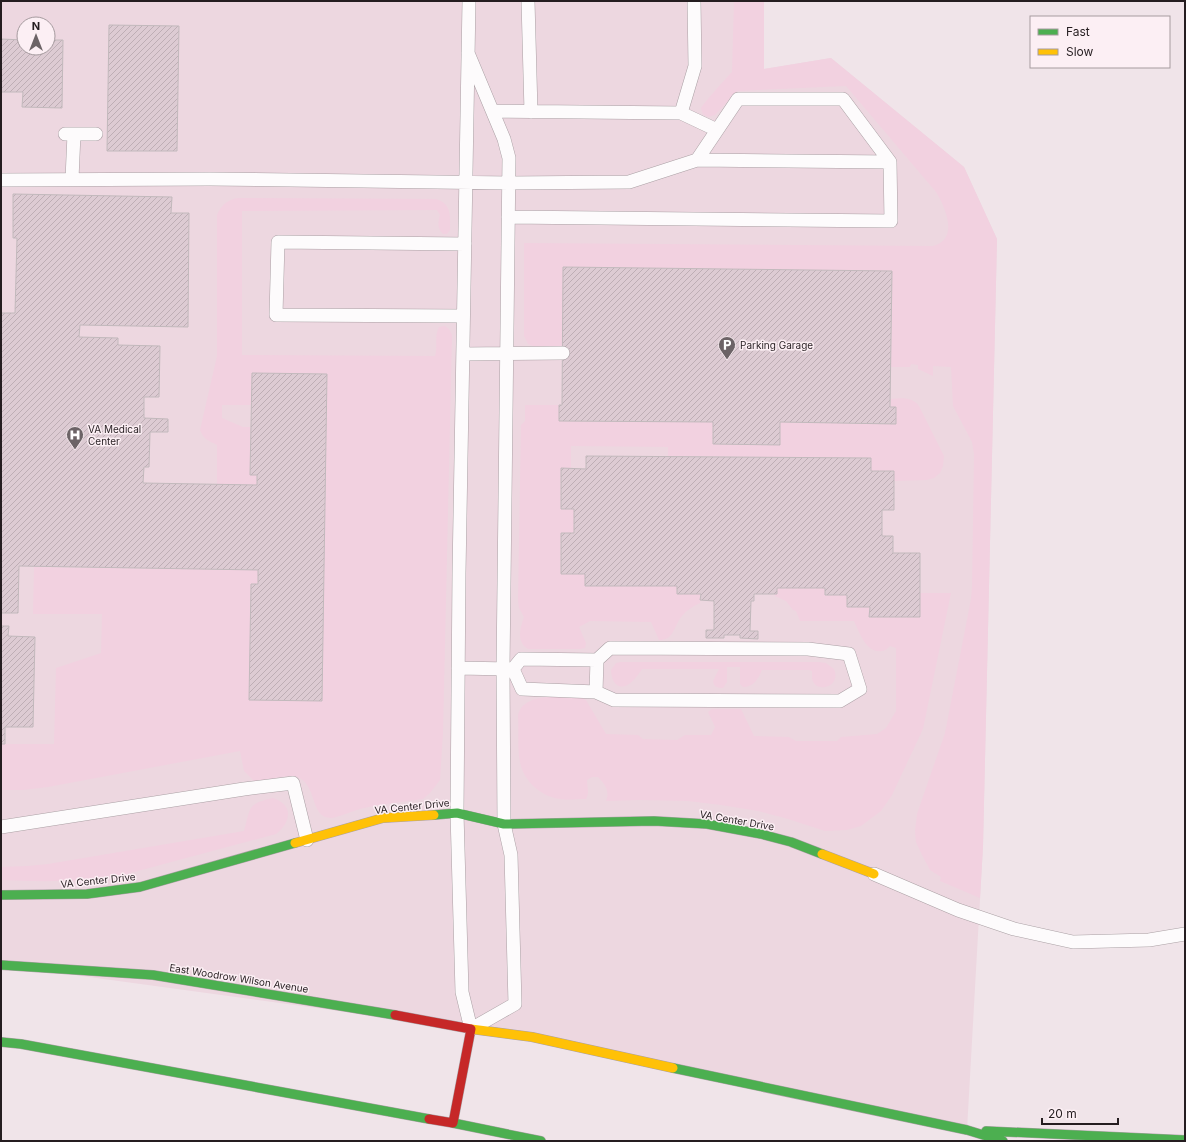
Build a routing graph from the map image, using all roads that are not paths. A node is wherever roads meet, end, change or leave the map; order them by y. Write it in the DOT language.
graph roads {
  1 [pos="469,1"];
  2 [pos="528,1"];
  3 [pos="694,1"];
  4 [pos="468,53"];
  5 [pos="493,111"];
  6 [pos="531,112"];
  7 [pos="681,113"];
  8 [pos="717,130"];
  9 [pos="96,134"];
  10 [pos="697,160"];
  11 [pos="890,162"];
  12 [pos="72,179"];
  13 [pos="1,180"];
  14 [pos="466,181"];
  15 [pos="509,183"];
  16 [pos="508,217"];
  17 [pos="464,244"];
  18 [pos="463,316"];
  19 [pos="463,354"];
  20 [pos="506,354"];
  21 [pos="563,354"];
  22 [pos="597,660"];
  23 [pos="458,668"];
  24 [pos="508,669"];
  25 [pos="596,692"];
  26 [pos="457,813"];
  27 [pos="504,824"];
  28 [pos="1,827"];
  29 [pos="307,840"];
  30 [pos="874,874"];
  31 [pos="1,896"];
  32 [pos="1185,934"];
  33 [pos="1,965"];
  34 [pos="471,1029"];
  35 [pos="1,1042"];
  36 [pos="453,1123"];
  37 [pos="967,1130"];
  38 [pos="1185,1140"];
  39 [pos="541,1141"];
  40 [pos="1003,1141"];
  1 -- 4 [label="lane"];
  2 -- 6 [label="lane"];
  3 -- 7 [label="lane"];
  4 -- 5 [label="lane"];
  4 -- 14 [label="lane"];
  5 -- 6 [label="lane"];
  5 -- 15 [label="lane"];
  6 -- 7 [label="lane"];
  7 -- 8 [label="lane"];
  8 -- 10 [label="lane"];
  8 -- 11 [label="lane"];
  9 -- 12 [label="lane"];
  10 -- 11 [label="lane"];
  10 -- 15 [label="lane"];
  11 -- 16 [label="lane"];
  12 -- 13 [label="lane"];
  12 -- 14 [label="lane"];
  14 -- 15 [label="lane"];
  14 -- 17 [label="lane"];
  15 -- 16 [label="lane"];
  16 -- 20 [label="lane"];
  17 -- 18 [label="lane"];
  17 -- 18 [label="lane"];
  18 -- 19 [label="lane"];
  19 -- 20 [label="lane"];
  19 -- 23 [label="lane"];
  20 -- 21 [label="lane"];
  20 -- 24 [label="lane"];
  22 -- 24 [label="lane"];
  22 -- 25 [label="lane"];
  22 -- 25 [label="lane"];
  23 -- 24 [label="lane"];
  23 -- 26 [label="lane"];
  24 -- 25 [label="lane"];
  24 -- 27 [label="lane"];
  26 -- 27 [label="main road, VA Center Drive"];
  26 -- 29 [label="main road, VA Center Drive"];
  26 -- 34 [label="lane"];
  27 -- 30 [label="main road, VA Center Drive"];
  27 -- 34 [label="lane"];
  28 -- 29 [label="lane"];
  29 -- 31 [label="main road, VA Center Drive"];
  30 -- 32 [label="lane"];
  33 -- 34 [label="main road, East Woodrow Wilson Avenue"];
  34 -- 36 [label="main road"];
  34 -- 37 [label="main road, East Woodrow Wilson Avenue"];
  35 -- 36 [label="main road"];
  36 -- 39 [label="main road"];
  37 -- 38 [label="main road"];
  37 -- 40 [label="main road"];
}
